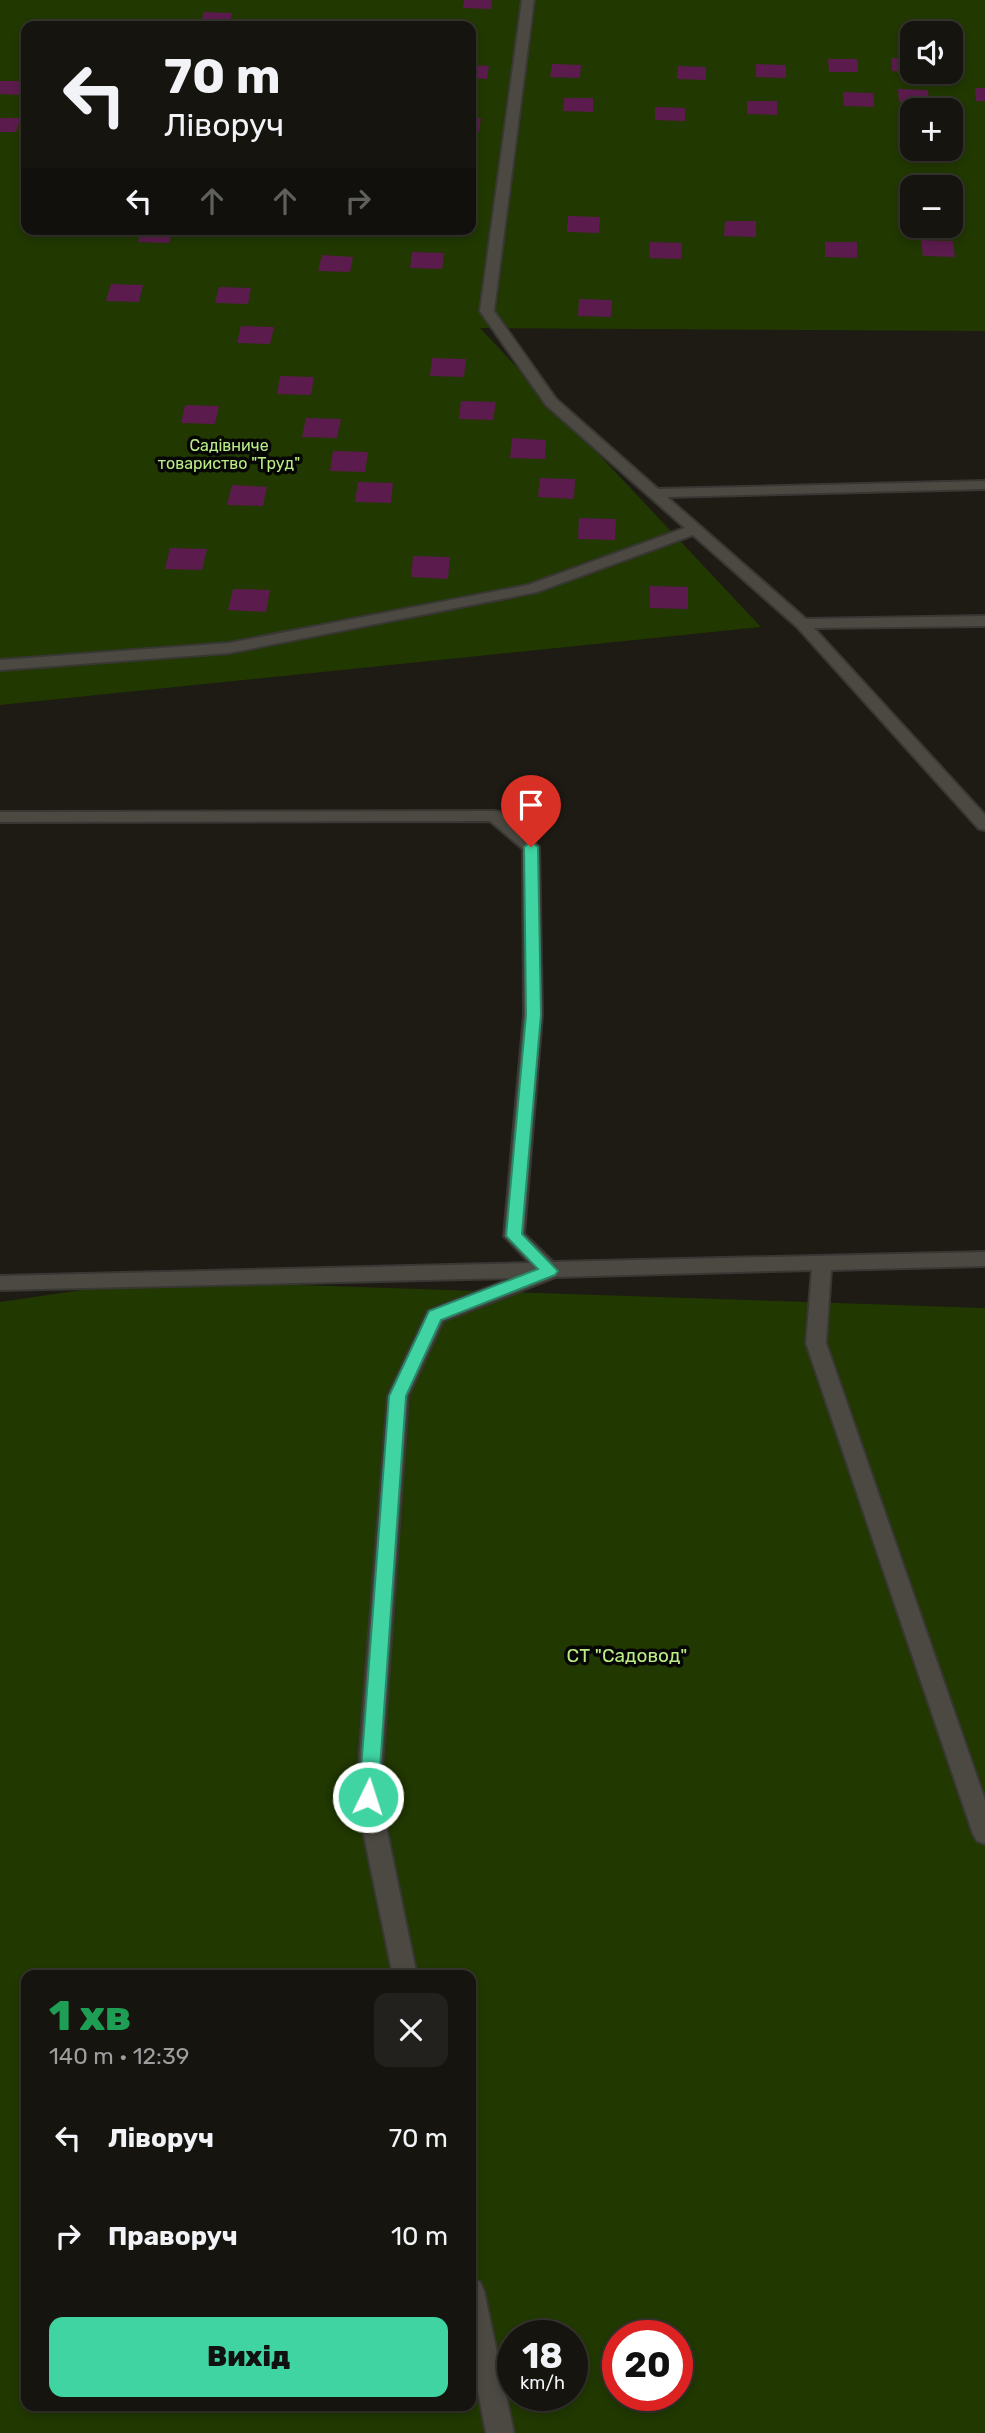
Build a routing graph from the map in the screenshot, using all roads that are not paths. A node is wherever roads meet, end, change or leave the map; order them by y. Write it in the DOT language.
graph roads {
  1 [pos="528,0"];
  2 [pos="985,485"];
  3 [pos="656,493"];
  4 [pos="696,530"];
  5 [pos="985,621"];
  6 [pos="802,624"];
  7 [pos="0,665"];
  8 [pos="0,817"];
  9 [pos="985,825"];
  10 [pos="985,1259"];
  11 [pos="822,1264"];
  12 [pos="550,1271"];
  13 [pos="0,1283"];
  14 [pos="985,1834"];
  15 [pos="404,1970"];
  16 [pos="476,2315"];
  17 [pos="500,2433"];
  1 -- 3 [label="lane"];
  2 -- 3 [label="lane"];
  3 -- 4 [label="lane"];
  4 -- 6 [label="lane"];
  4 -- 7 [label="lane"];
  5 -- 6 [label="lane"];
  6 -- 9 [label="lane"];
  8 -- 12 [label="lane"];
  10 -- 11 [label="lane"];
  11 -- 12 [label="lane"];
  11 -- 14 [label="lane"];
  12 -- 13 [label="lane"];
  12 -- 15 [label="lane"];
  16 -- 17 [label="lane"];
}
